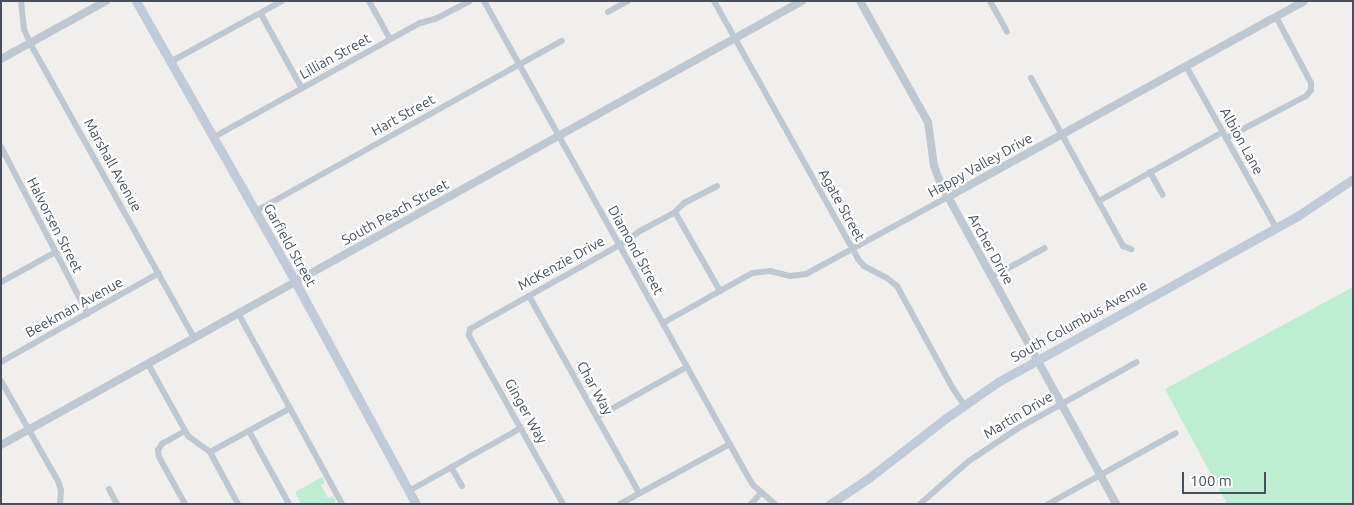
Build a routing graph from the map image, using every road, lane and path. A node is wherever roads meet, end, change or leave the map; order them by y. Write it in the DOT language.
graph roads {
  1 [pos="21,1"];
  2 [pos="106,1"];
  3 [pos="136,1"];
  4 [pos="282,1"];
  5 [pos="369,1"];
  6 [pos="470,1"];
  7 [pos="484,1"];
  8 [pos="628,1"];
  9 [pos="714,1"];
  10 [pos="802,1"];
  11 [pos="860,1"];
  12 [pos="990,1"];
  13 [pos="1304,1"];
  14 [pos="789,4"];
  15 [pos="608,12"];
  16 [pos="260,14"];
  17 [pos="1276,17"];
  18 [pos="1007,32"];
  19 [pos="734,38"];
  20 [pos="390,39"];
  21 [pos="562,41"];
  22 [pos="30,43"];
  23 [pos="1,59"];
  24 [pos="172,62"];
  25 [pos="519,65"];
  26 [pos="1186,66"];
  27 [pos="1031,78"];
  28 [pos="302,89"];
  29 [pos="1062,134"];
  30 [pos="559,135"];
  31 [pos="1225,135"];
  32 [pos="214,137"];
  33 [pos="1,147"];
  34 [pos="1150,172"];
  35 [pos="1353,178"];
  36 [pos="716,186"];
  37 [pos="1163,195"];
  38 [pos="948,197"];
  39 [pos="1099,201"];
  40 [pos="256,211"];
  41 [pos="675,212"];
  42 [pos="1276,228"];
  43 [pos="620,245"];
  44 [pos="1046,248"];
  45 [pos="1131,249"];
  46 [pos="852,250"];
  47 [pos="54,253"];
  48 [pos="159,273"];
  49 [pos="992,277"];
  50 [pos="295,281"];
  51 [pos="1,282"];
  52 [pos="720,291"];
  53 [pos="529,296"];
  54 [pos="88,314"];
  55 [pos="238,314"];
  56 [pos="663,323"];
  57 [pos="469,330"];
  58 [pos="194,338"];
  59 [pos="1037,360"];
  60 [pos="1,362"];
  61 [pos="1137,362"];
  62 [pos="148,364"];
  63 [pos="687,367"];
  64 [pos="1,381"];
  65 [pos="1061,404"];
  66 [pos="964,405"];
  67 [pos="289,409"];
  68 [pos="597,417"];
  69 [pos="521,428"];
  70 [pos="29,430"];
  71 [pos="185,431"];
  72 [pos="249,431"];
  73 [pos="1176,434"];
  74 [pos="730,444"];
  75 [pos="1,445"];
  76 [pos="210,452"];
  77 [pos="451,467"];
  78 [pos="1100,475"];
  79 [pos="462,486"];
  80 [pos="109,489"];
  81 [pos="409,491"];
  82 [pos="761,492"];
  83 [pos="639,493"];
  84 [pos="60,504"];
  85 [pos="117,504"];
  86 [pos="185,504"];
  87 [pos="238,504"];
  88 [pos="290,504"];
  89 [pos="342,504"];
  90 [pos="416,504"];
  91 [pos="563,504"];
  92 [pos="620,504"];
  93 [pos="751,504"];
  94 [pos="775,504"];
  95 [pos="830,504"];
  96 [pos="920,504"];
  97 [pos="1048,504"];
  98 [pos="1116,504"];
  1 -- 22 [label="street, Marshall Avenue"];
  2 -- 22 [label="street"];
  3 -- 24 [label="main road, Garfield Street"];
  4 -- 16 [label="street"];
  5 -- 20 [label="street"];
  6 -- 20 [label="street, Lillian Street"];
  7 -- 25 [label="street, Diamond Street"];
  8 -- 15 [label="street"];
  9 -- 19 [label="street, Agate Street"];
  10 -- 14 [label="street, South Peach Street"];
  11 -- 38 [label="street, Archer Drive"];
  12 -- 18 [label="street"];
  13 -- 17 [label="street, Happy Valley Drive"];
  14 -- 19 [label="street, South Peach Street"];
  16 -- 24 [label="street"];
  16 -- 28 [label="street"];
  17 -- 26 [label="street, Happy Valley Drive"];
  17 -- 31 [label="street"];
  19 -- 30 [label="street, South Peach Street"];
  19 -- 46 [label="street, Agate Street"];
  20 -- 28 [label="street, Lillian Street"];
  21 -- 25 [label="street, Hart Street"];
  22 -- 23 [label="street"];
  22 -- 48 [label="street, Marshall Avenue"];
  24 -- 32 [label="main road, Garfield Street"];
  25 -- 30 [label="street, Diamond Street"];
  25 -- 40 [label="street, Hart Street"];
  26 -- 29 [label="street, Happy Valley Drive"];
  26 -- 31 [label="street, Albion Lane"];
  27 -- 29 [label="street"];
  28 -- 32 [label="street, Lillian Street"];
  29 -- 38 [label="street, Happy Valley Drive"];
  29 -- 39 [label="street"];
  30 -- 43 [label="street, Diamond Street"];
  30 -- 50 [label="street, South Peach Street"];
  31 -- 34 [label="street"];
  31 -- 42 [label="street, Albion Lane"];
  32 -- 40 [label="main road, Garfield Street"];
  33 -- 47 [label="street, Halvorsen Street"];
  34 -- 37 [label="street"];
  34 -- 39 [label="street"];
  35 -- 42 [label="main road, South Columbus Avenue"];
  36 -- 41 [label="street, McKenzie Drive"];
  38 -- 46 [label="street, Happy Valley Drive"];
  38 -- 49 [label="street, Archer Drive"];
  39 -- 45 [label="street"];
  40 -- 50 [label="main road, Garfield Street"];
  41 -- 43 [label="street, McKenzie Drive"];
  41 -- 52 [label="street"];
  42 -- 59 [label="main road, South Columbus Avenue"];
  43 -- 53 [label="street, McKenzie Drive"];
  43 -- 56 [label="street, Diamond Street"];
  44 -- 49 [label="street"];
  46 -- 52 [label="street, Happy Valley Drive"];
  46 -- 66 [label="street, Agate Street"];
  47 -- 51 [label="street"];
  47 -- 54 [label="street, Halvorsen Street"];
  48 -- 54 [label="street, Beekman Avenue"];
  48 -- 58 [label="street, Marshall Avenue"];
  49 -- 59 [label="street, Archer Drive"];
  50 -- 55 [label="street, South Peach Street"];
  50 -- 81 [label="main road, Garfield Street"];
  52 -- 56 [label="street, Happy Valley Drive"];
  53 -- 57 [label="street, McKenzie Drive"];
  53 -- 68 [label="street, Char Way"];
  54 -- 60 [label="street, Beekman Avenue"];
  55 -- 58 [label="street, South Peach Street"];
  55 -- 67 [label="street"];
  56 -- 63 [label="street, Diamond Street"];
  57 -- 69 [label="street, Ginger Way"];
  58 -- 62 [label="street, South Peach Street"];
  59 -- 65 [label="street, Archer Drive"];
  59 -- 66 [label="main road, South Columbus Avenue"];
  61 -- 65 [label="street, Martin Drive"];
  62 -- 70 [label="street, South Peach Street"];
  62 -- 71 [label="street"];
  63 -- 68 [label="street"];
  63 -- 74 [label="street, Diamond Street"];
  64 -- 70 [label="street"];
  65 -- 78 [label="street, Archer Drive"];
  65 -- 96 [label="street, Martin Drive"];
  66 -- 95 [label="main road, South Columbus Avenue"];
  67 -- 72 [label="street"];
  67 -- 89 [label="street"];
  68 -- 83 [label="street, Char Way"];
  69 -- 77 [label="street"];
  69 -- 91 [label="street, Ginger Way"];
  70 -- 75 [label="street, South Peach Street"];
  70 -- 84 [label="street"];
  71 -- 76 [label="street"];
  71 -- 86 [label="street"];
  72 -- 76 [label="street"];
  72 -- 88 [label="street"];
  73 -- 78 [label="street"];
  74 -- 82 [label="street, Diamond Street"];
  74 -- 83 [label="street"];
  76 -- 87 [label="street"];
  77 -- 79 [label="street"];
  77 -- 81 [label="street"];
  78 -- 97 [label="street"];
  78 -- 98 [label="street, Archer Drive"];
  80 -- 85 [label="street"];
  81 -- 90 [label="main road, Garfield Street"];
  82 -- 93 [label="street"];
  82 -- 94 [label="street, Diamond Street"];
  83 -- 92 [label="street"];
}
